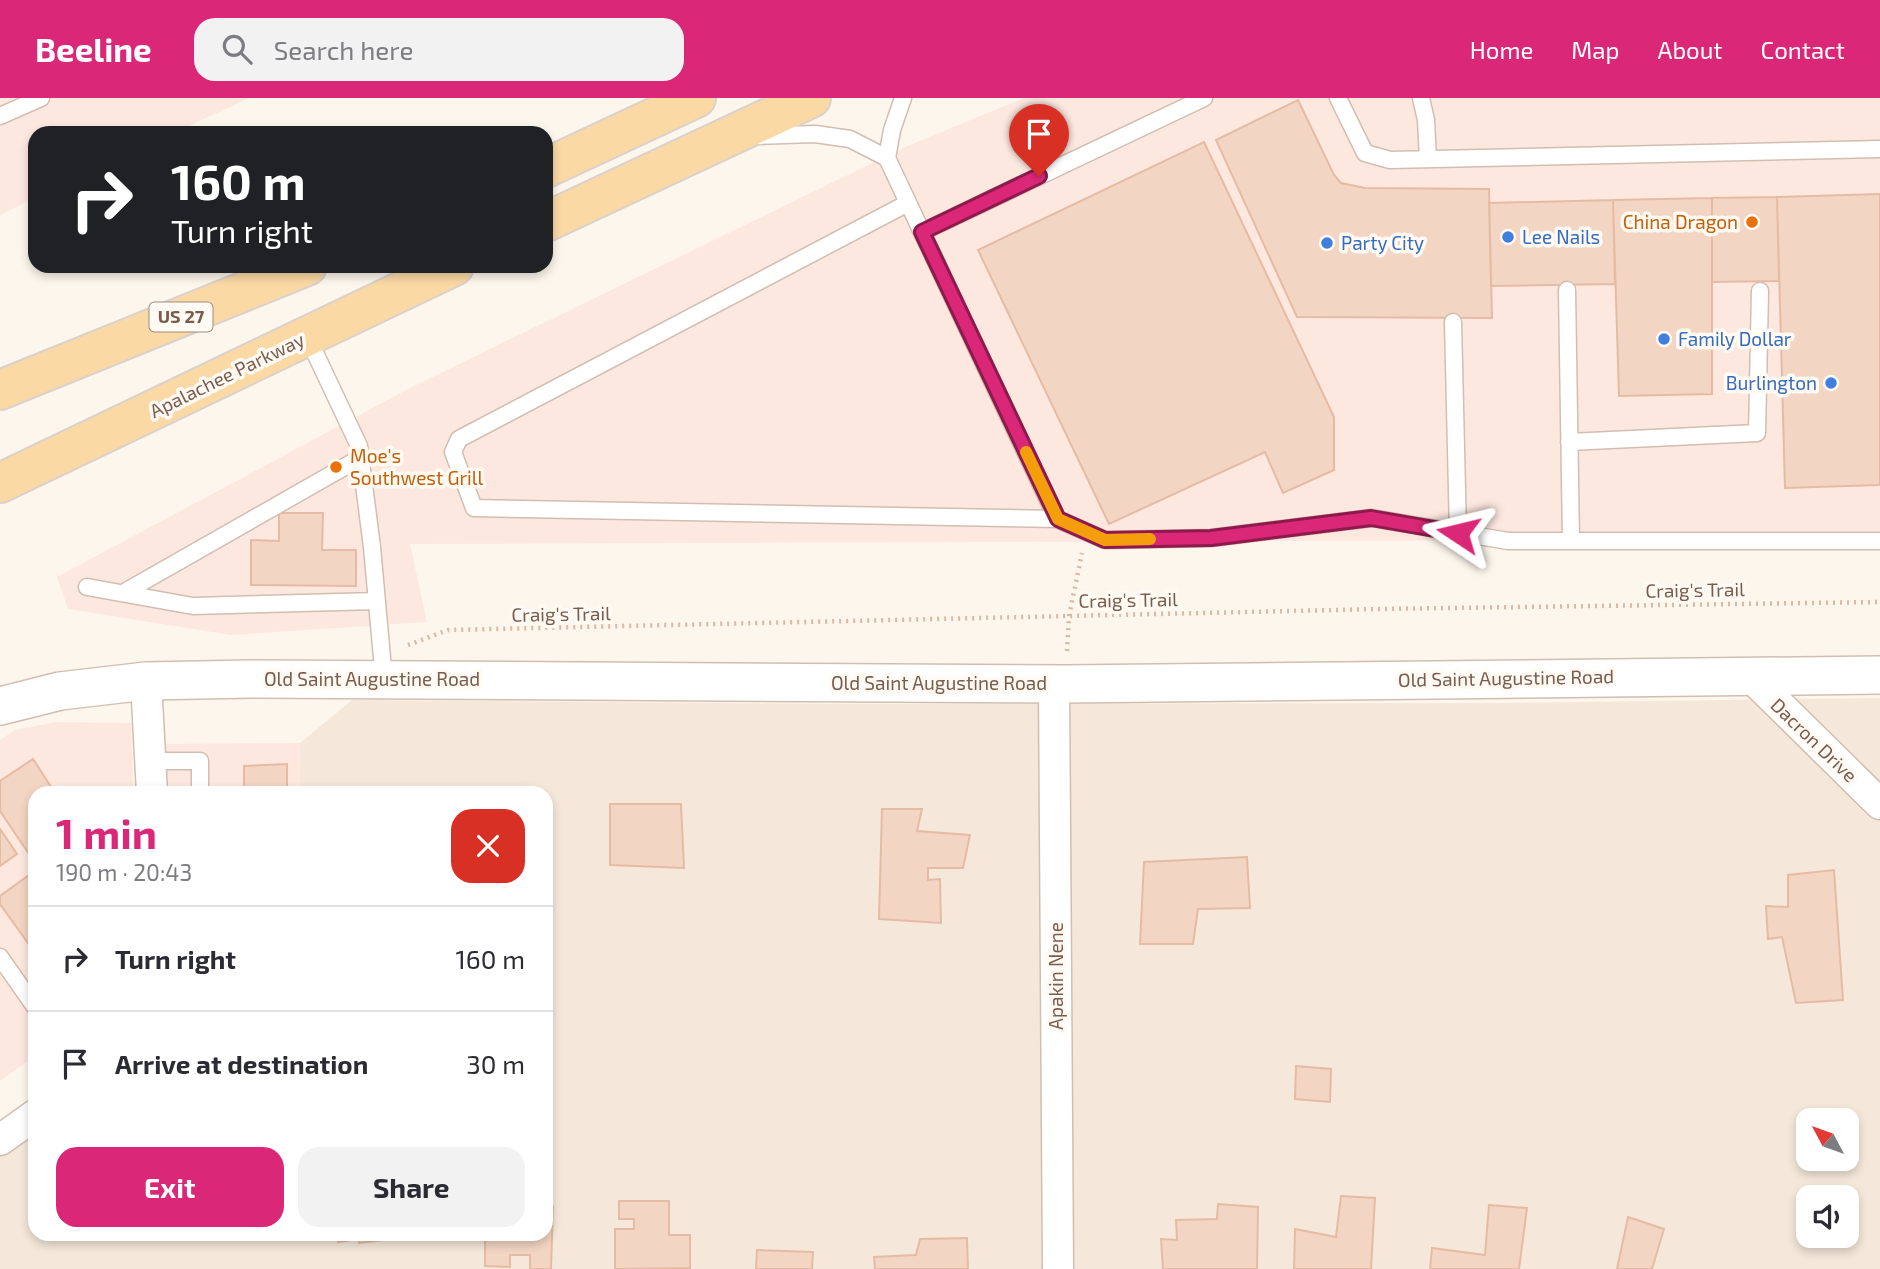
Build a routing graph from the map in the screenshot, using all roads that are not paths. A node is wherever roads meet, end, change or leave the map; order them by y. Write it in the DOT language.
graph roads {
  1 [pos="41,98"];
  2 [pos="696,98"];
  3 [pos="811,98"];
  4 [pos="903,98"];
  5 [pos="1204,98"];
  6 [pos="1338,98"];
  7 [pos="1421,98"];
  8 [pos="0,116"];
  9 [pos="726,137"];
  10 [pos="1880,149"];
  11 [pos="887,158"];
  12 [pos="1428,159"];
  13 [pos="553,165"];
  14 [pos="908,203"];
  15 [pos="553,219"];
  16 [pos="922,232"];
  17 [pos="290,273"];
  18 [pos="439,273"];
  19 [pos="1567,290"];
  20 [pos="1760,291"];
  21 [pos="1453,322"];
  22 [pos="307,336"];
  23 [pos="55,368"];
  24 [pos="0,390"];
  25 [pos="0,399"];
  26 [pos="1569,442"];
  27 [pos="360,458"];
  28 [pos="0,484"];
  29 [pos="1058,519"];
  30 [pos="1458,533"];
  31 [pos="1571,541"];
  32 [pos="1880,541"];
  33 [pos="87,587"];
  34 [pos="123,593"];
  35 [pos="377,601"];
  36 [pos="382,667"];
  37 [pos="1880,675"];
  38 [pos="1749,676"];
  39 [pos="146,681"];
  40 [pos="1060,684"];
  41 [pos="0,706"];
  42 [pos="150,761"];
  43 [pos="152,786"];
  44 [pos="200,786"];
  45 [pos="1880,804"];
  46 [pos="0,957"];
  47 [pos="28,996"];
  48 [pos="28,1120"];
  49 [pos="0,1140"];
  50 [pos="1058,1269"];
  1 -- 8 [label="lane"];
  2 -- 13 [label="main road"];
  3 -- 9 [label="main road"];
  4 -- 11 [label="lane"];
  5 -- 16 [label="lane"];
  6 -- 12 [label="lane"];
  7 -- 12 [label="lane"];
  9 -- 11 [label="lane"];
  9 -- 15 [label="main road"];
  10 -- 12 [label="lane"];
  11 -- 14 [label="lane"];
  14 -- 16 [label="lane"];
  14 -- 29 [label="lane"];
  16 -- 29 [label="lane"];
  17 -- 23 [label="main road, US 27"];
  18 -- 22 [label="main road, Apalachee Parkway"];
  19 -- 26 [label="lane"];
  20 -- 26 [label="lane"];
  21 -- 30 [label="lane"];
  22 -- 27 [label="lane"];
  22 -- 28 [label="main road, Apalachee Parkway"];
  23 -- 24 [label="main road, US 27"];
  23 -- 25 [label="main road"];
  26 -- 31 [label="lane"];
  27 -- 34 [label="lane"];
  27 -- 35 [label="lane"];
  29 -- 30 [label="lane"];
  30 -- 31 [label="lane"];
  31 -- 32 [label="lane"];
  33 -- 34 [label="lane"];
  34 -- 35 [label="lane"];
  35 -- 36 [label="lane"];
  36 -- 39 [label="street, Old Saint Augustine Road"];
  36 -- 40 [label="street, Old Saint Augustine Road"];
  37 -- 38 [label="street, Old Saint Augustine Road"];
  38 -- 40 [label="street, Old Saint Augustine Road"];
  38 -- 45 [label="street, Dacron Drive"];
  39 -- 41 [label="street, Old Saint Augustine Road"];
  39 -- 42 [label="street"];
  40 -- 50 [label="street, Apakin Nene"];
  42 -- 43 [label="street"];
  42 -- 44 [label="lane"];
  46 -- 47 [label="lane"];
  48 -- 49 [label="street"];
}
